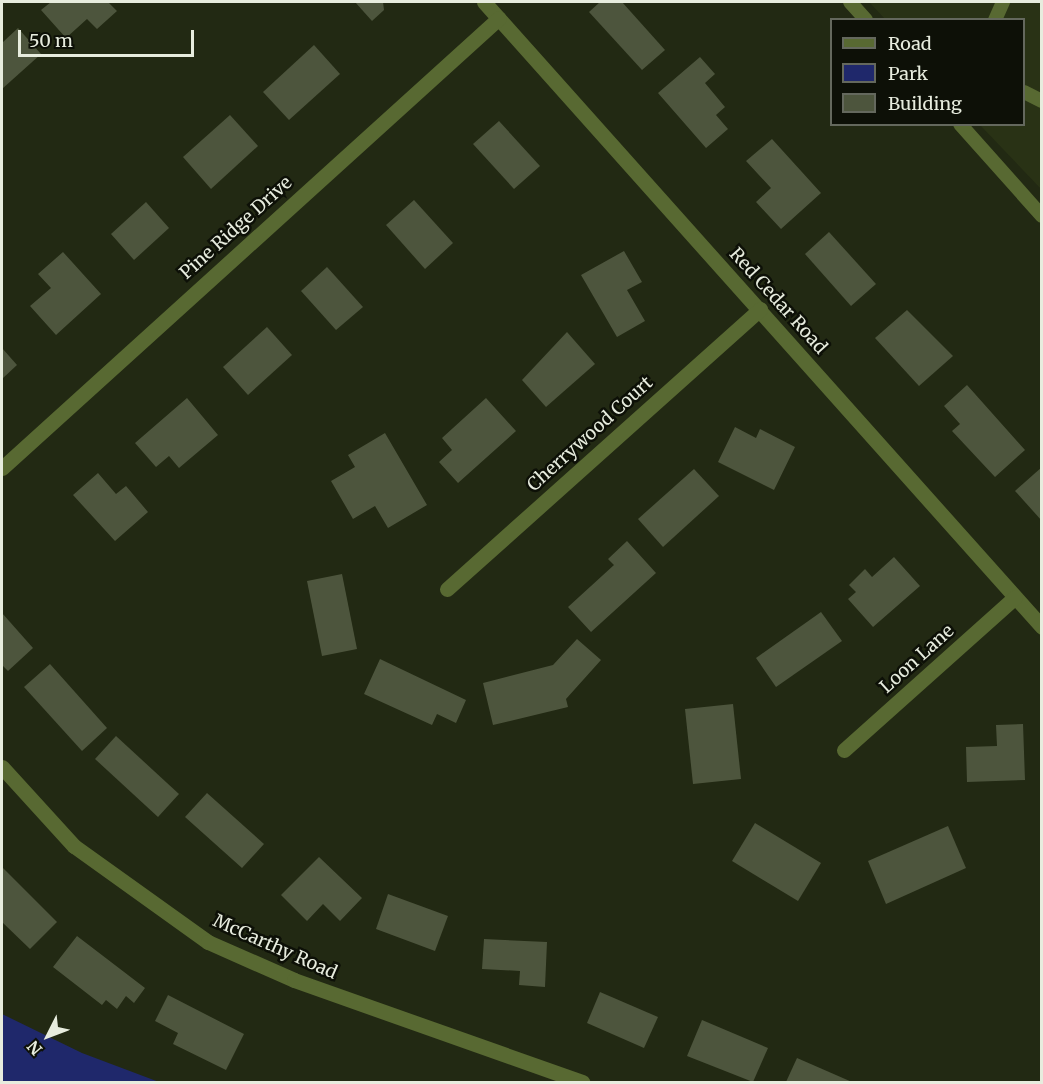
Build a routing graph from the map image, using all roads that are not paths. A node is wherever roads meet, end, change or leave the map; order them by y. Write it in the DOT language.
graph roads {
  1 [pos="484,2"];
  2 [pos="850,2"];
  3 [pos="1003,2"];
  4 [pos="499,18"];
  5 [pos="864,18"];
  6 [pos="995,18"];
  7 [pos="1025,93"];
  8 [pos="1041,101"];
  9 [pos="962,126"];
  10 [pos="1041,216"];
  11 [pos="760,309"];
  12 [pos="2,468"];
  13 [pos="447,589"];
  14 [pos="1015,597"];
  15 [pos="1041,627"];
  16 [pos="844,750"];
  17 [pos="2,767"];
  18 [pos="582,1083"];
  1 -- 4 [label="street, Red Cedar Road"];
  2 -- 5 [label="lane"];
  3 -- 6 [label="lane"];
  4 -- 11 [label="street, Red Cedar Road"];
  4 -- 12 [label="street, Pine Ridge Drive"];
  7 -- 8 [label="lane"];
  9 -- 10 [label="lane"];
  11 -- 13 [label="street, Cherrywood Court"];
  11 -- 14 [label="street, Red Cedar Road"];
  14 -- 15 [label="street, Red Cedar Road"];
  14 -- 16 [label="street, Loon Lane"];
  17 -- 18 [label="street, McCarthy Road"];
}
